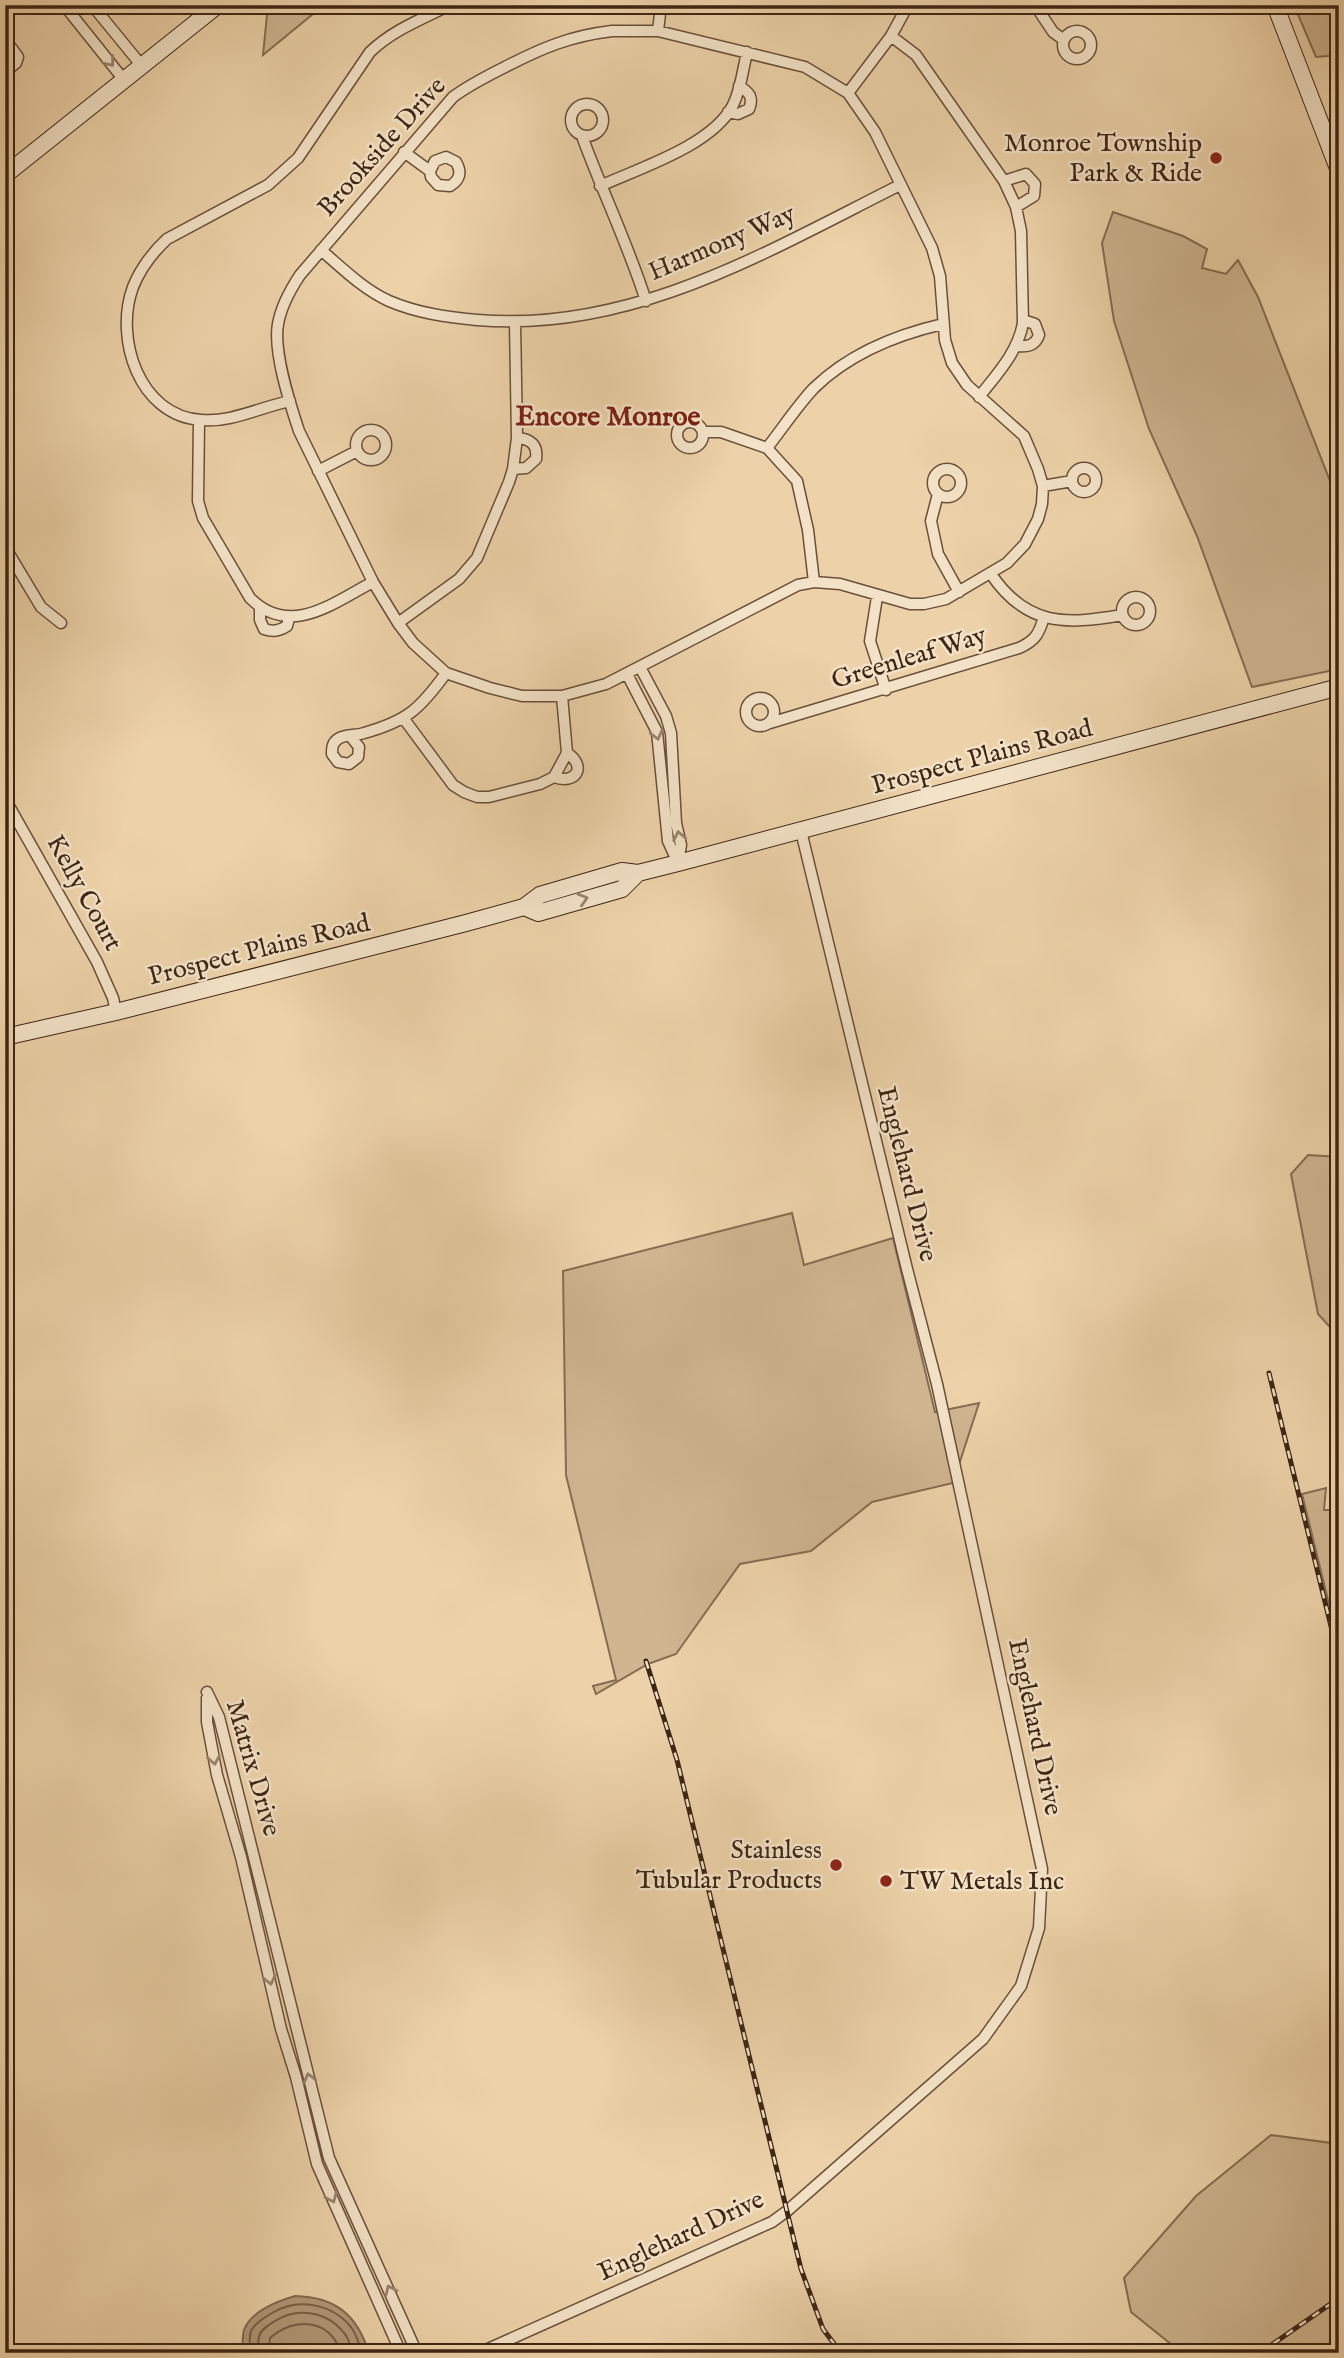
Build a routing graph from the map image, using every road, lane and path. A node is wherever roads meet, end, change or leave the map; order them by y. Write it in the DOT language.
graph roads {
  1 [pos="64,5"];
  2 [pos="92,5"];
  3 [pos="218,5"];
  4 [pos="450,5"];
  5 [pos="661,5"];
  6 [pos="908,5"];
  7 [pos="1035,5"];
  8 [pos="1275,5"];
  9 [pos="101,16"];
  10 [pos="81,26"];
  11 [pos="658,31"];
  12 [pos="891,36"];
  13 [pos="5,39"];
  14 [pos="1065,40"];
  15 [pos="747,52"];
  16 [pos="142,66"];
  17 [pos="5,72"];
  18 [pos="124,80"];
  19 [pos="739,86"];
  20 [pos="848,93"];
  21 [pos="728,112"];
  22 [pos="582,136"];
  23 [pos="404,152"];
  24 [pos="430,171"];
  25 [pos="1339,171"];
  26 [pos="5,175"];
  27 [pos="1004,181"];
  28 [pos="900,185"];
  29 [pos="600,186"];
  30 [pos="1016,207"];
  31 [pos="321,250"];
  32 [pos="646,300"];
  33 [pos="1023,320"];
  34 [pos="514,323"];
  35 [pos="943,324"];
  36 [pos="1017,346"];
  37 [pos="979,397"];
  38 [pos="290,401"];
  39 [pos="200,421"];
  40 [pos="703,432"];
  41 [pos="517,438"];
  42 [pos="767,448"];
  43 [pos="357,451"];
  44 [pos="513,469"];
  45 [pos="318,471"];
  46 [pos="1072,481"];
  47 [pos="1043,486"];
  48 [pos="938,494"];
  49 [pos="5,547"];
  50 [pos="991,574"];
  51 [pos="373,582"];
  52 [pos="814,582"];
  53 [pos="958,592"];
  54 [pos="877,597"];
  55 [pos="260,608"];
  56 [pos="1122,615"];
  57 [pos="1044,617"];
  58 [pos="289,618"];
  59 [pos="61,623"];
  60 [pos="398,624"];
  61 [pos="640,667"];
  62 [pos="446,673"];
  63 [pos="627,674"];
  64 [pos="1339,687"];
  65 [pos="886,690"];
  66 [pos="562,696"];
  67 [pos="404,719"];
  68 [pos="770,723"];
  69 [pos="351,737"];
  70 [pos="567,752"];
  71 [pos="554,777"];
  72 [pos="5,799"];
  73 [pos="801,831"];
  74 [pos="678,863"];
  75 [pos="116,1012"];
  76 [pos="5,1037"];
  77 [pos="401,2353"];
  78 [pos="417,2353"];
  79 [pos="479,2353"];
  1 -- 10 [label="street"];
  2 -- 9 [label="street"];
  3 -- 16 [label="street"];
  4 -- 39 [label="street"];
  5 -- 11 [label="street"];
  6 -- 12 [label="street"];
  7 -- 14 [label="street"];
  8 -- 25 [label="street"];
  9 -- 10 [label="street"];
  9 -- 16 [label="street"];
  10 -- 18 [label="street, one-way"];
  11 -- 15 [label="street, Brookside Drive"];
  11 -- 23 [label="street, Brookside Drive"];
  12 -- 20 [label="street"];
  12 -- 27 [label="street"];
  13 -- 17 [label="street"];
  15 -- 19 [label="street"];
  15 -- 20 [label="street, Brookside Drive"];
  16 -- 18 [label="street"];
  18 -- 26 [label="street"];
  19 -- 21 [label="street"];
  19 -- 21 [label="street"];
  20 -- 28 [label="street, Brookside Drive"];
  21 -- 29 [label="street"];
  22 -- 29 [label="street"];
  23 -- 24 [label="street"];
  23 -- 31 [label="street, Brookside Drive"];
  27 -- 30 [label="street"];
  27 -- 30 [label="street"];
  28 -- 32 [label="street, Harmony Way"];
  28 -- 35 [label="street, Brookside Drive"];
  29 -- 32 [label="street"];
  30 -- 33 [label="street"];
  31 -- 34 [label="street, Harmony Way"];
  31 -- 38 [label="street, Brookside Drive"];
  32 -- 34 [label="street, Harmony Way"];
  33 -- 36 [label="street"];
  33 -- 36 [label="street"];
  34 -- 41 [label="street"];
  35 -- 37 [label="street, Brookside Drive"];
  35 -- 42 [label="street"];
  36 -- 37 [label="street"];
  37 -- 47 [label="street, Brookside Drive"];
  38 -- 39 [label="street"];
  38 -- 45 [label="street, Brookside Drive"];
  39 -- 55 [label="street"];
  40 -- 42 [label="street"];
  41 -- 44 [label="street"];
  41 -- 44 [label="street"];
  42 -- 52 [label="street"];
  43 -- 45 [label="street"];
  44 -- 60 [label="street"];
  45 -- 51 [label="street, Brookside Drive"];
  46 -- 47 [label="street"];
  47 -- 50 [label="street, Brookside Drive"];
  48 -- 53 [label="street"];
  49 -- 59 [label="street"];
  50 -- 53 [label="street, Brookside Drive"];
  50 -- 57 [label="street"];
  51 -- 58 [label="street"];
  51 -- 60 [label="street, Brookside Drive"];
  52 -- 54 [label="street, Brookside Drive"];
  52 -- 61 [label="street, Brookside Drive"];
  53 -- 54 [label="street, Brookside Drive"];
  54 -- 65 [label="street"];
  55 -- 58 [label="street"];
  55 -- 58 [label="street"];
  56 -- 57 [label="street"];
  57 -- 65 [label="street, Greenleaf Way"];
  60 -- 62 [label="street, Brookside Drive"];
  61 -- 63 [label="street, Brookside Drive"];
  74 -- 61 [label="street, one-way"];
  62 -- 66 [label="street, Brookside Drive"];
  62 -- 67 [label="street"];
  63 -- 66 [label="street, Brookside Drive"];
  63 -- 74 [label="street, one-way"];
  64 -- 73 [label="street, Prospect Plains Road"];
  65 -- 68 [label="street, Greenleaf Way"];
  66 -- 70 [label="street"];
  67 -- 69 [label="street"];
  67 -- 71 [label="street"];
  70 -- 71 [label="street"];
  70 -- 71 [label="street"];
  72 -- 75 [label="street, Kelly Court"];
  73 -- 74 [label="street, Prospect Plains Road"];
  73 -- 79 [label="street, Englehard Drive"];
  74 -- 75 [label="street, Prospect Plains Road"];
  75 -- 76 [label="street, Prospect Plains Road"];
  78 -- 77 [label="street, Matrix Drive, one-way"];
}
